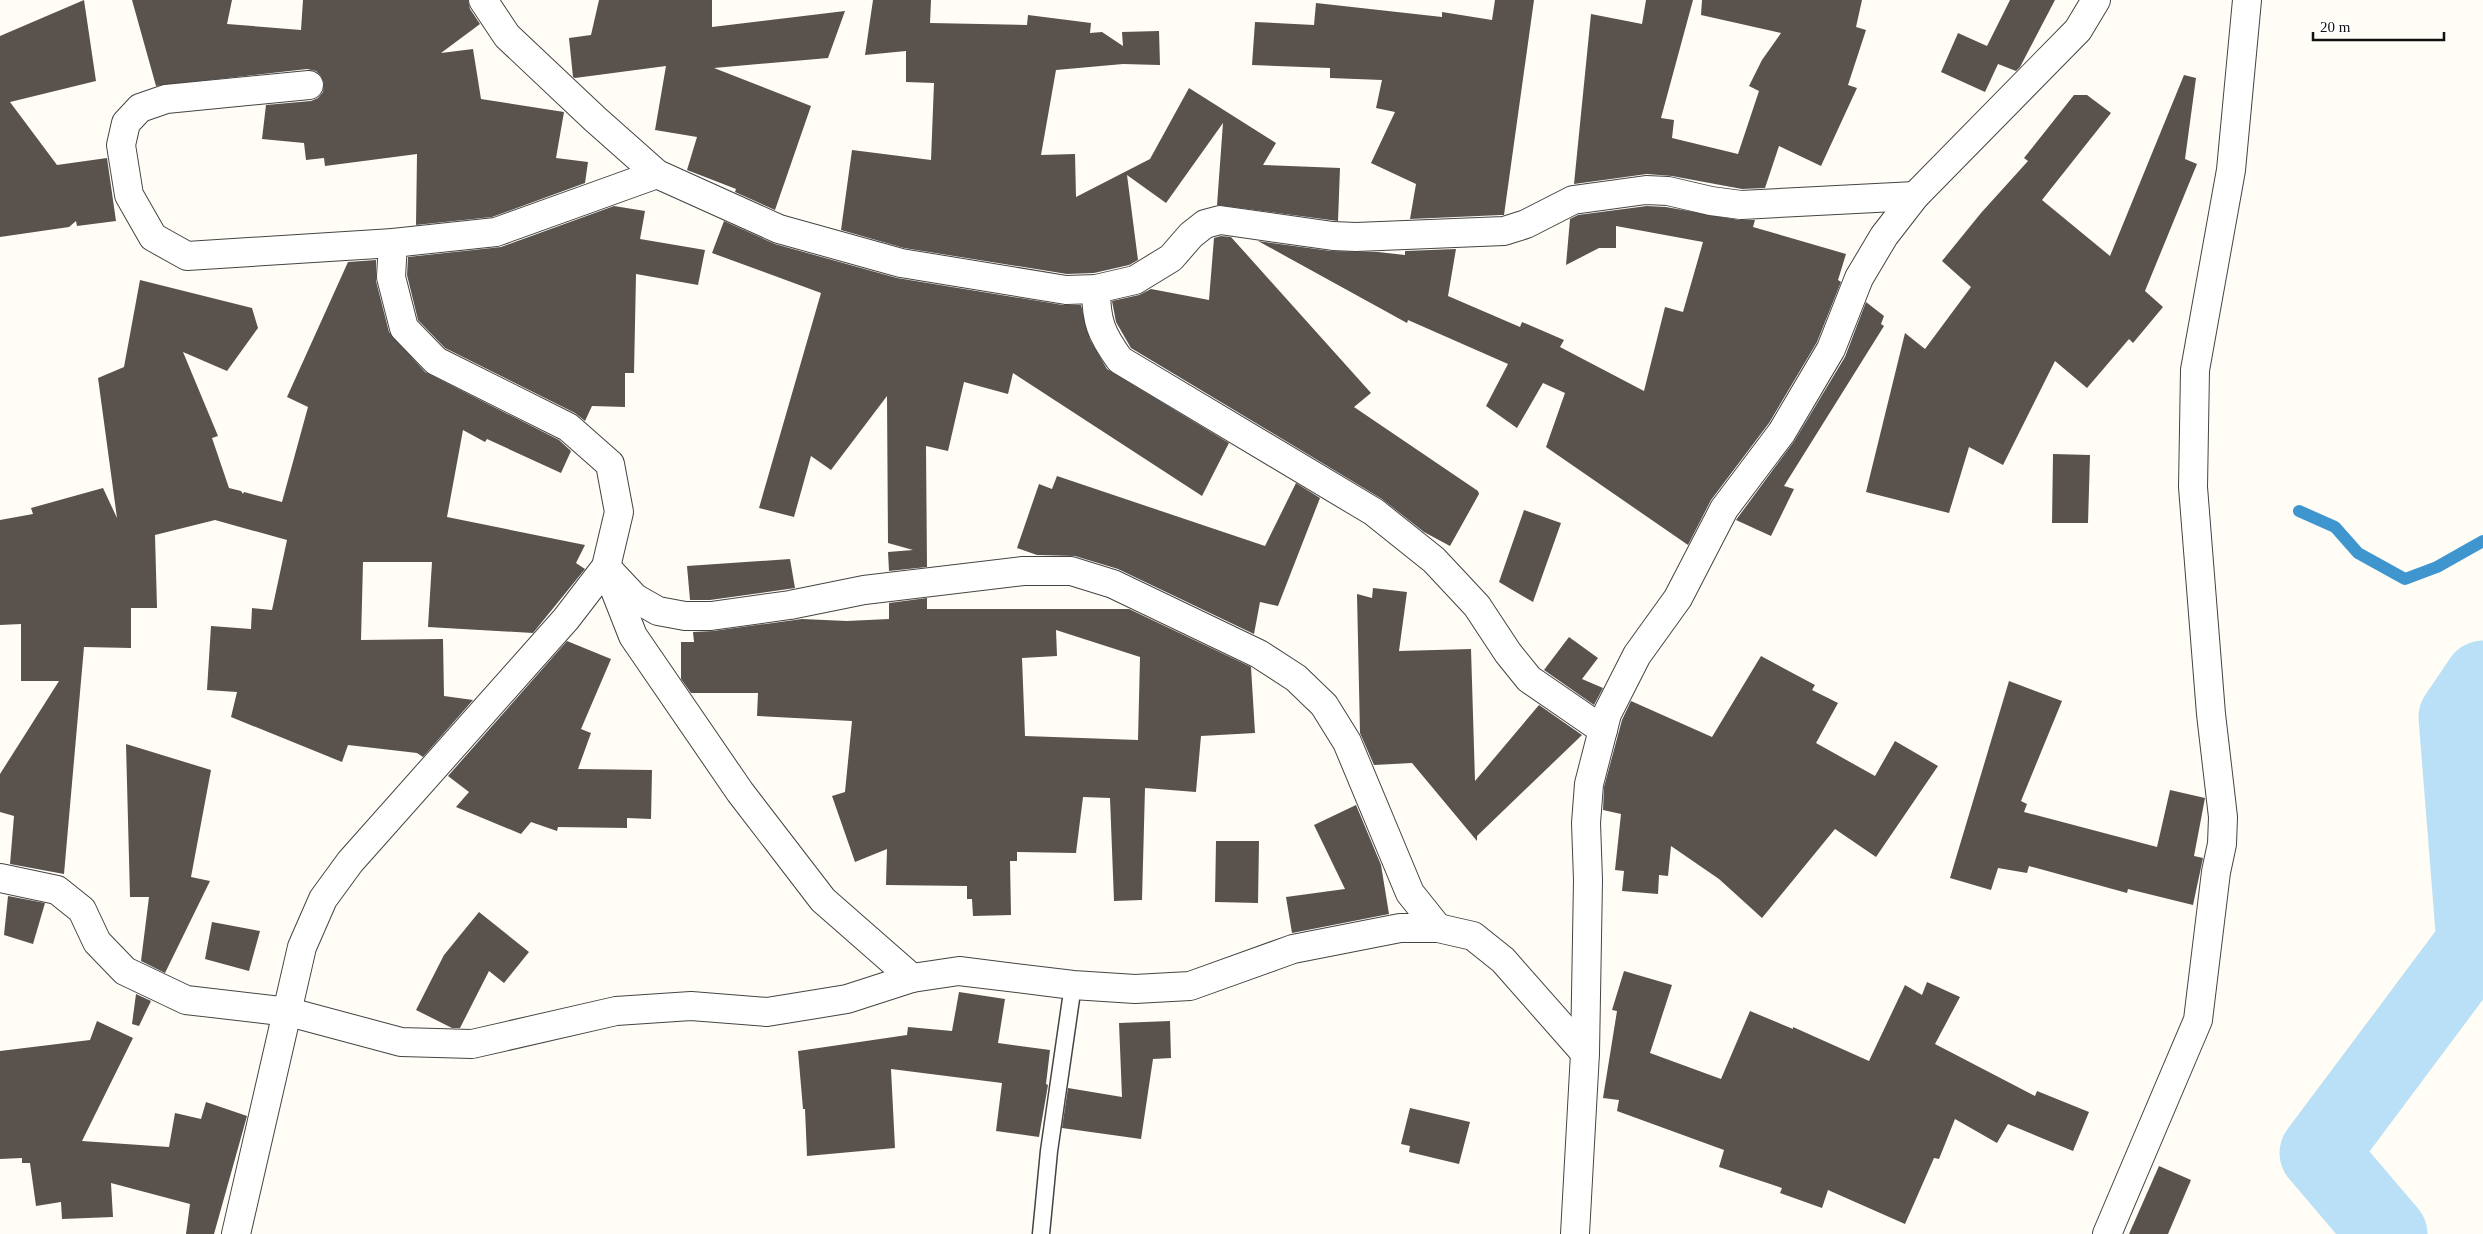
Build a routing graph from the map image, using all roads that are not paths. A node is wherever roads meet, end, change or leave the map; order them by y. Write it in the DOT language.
graph roads {
  1 [pos="482,0"];
  2 [pos="2096,0"];
  3 [pos="2247,0"];
  4 [pos="308,85"];
  5 [pos="657,174"];
  6 [pos="1915,196"];
  7 [pos="393,242"];
  8 [pos="1096,289"];
  9 [pos="606,567"];
  10 [pos="1602,730"];
  11 [pos="0,878"];
  12 [pos="1438,928"];
  13 [pos="912,978"];
  14 [pos="1073,985"];
  15 [pos="289,1012"];
  16 [pos="1585,1053"];
  17 [pos="236,1234"];
  18 [pos="1041,1234"];
  19 [pos="1576,1234"];
  20 [pos="2107,1234"];
  1 -- 5 [label="street"];
  2 -- 6 [label="street"];
  3 -- 20 [label="street"];
  4 -- 7 [label="street"];
  5 -- 7 [label="street"];
  5 -- 8 [label="street"];
  6 -- 8 [label="street"];
  6 -- 10 [label="street"];
  7 -- 9 [label="street"];
  8 -- 10 [label="street"];
  9 -- 12 [label="street"];
  9 -- 13 [label="street"];
  9 -- 15 [label="street"];
  10 -- 16 [label="street"];
  11 -- 15 [label="street"];
  12 -- 14 [label="street"];
  12 -- 16 [label="street"];
  13 -- 14 [label="street"];
  13 -- 15 [label="street"];
  14 -- 18 [label="lane"];
  15 -- 17 [label="street"];
  16 -- 19 [label="street"];
}
